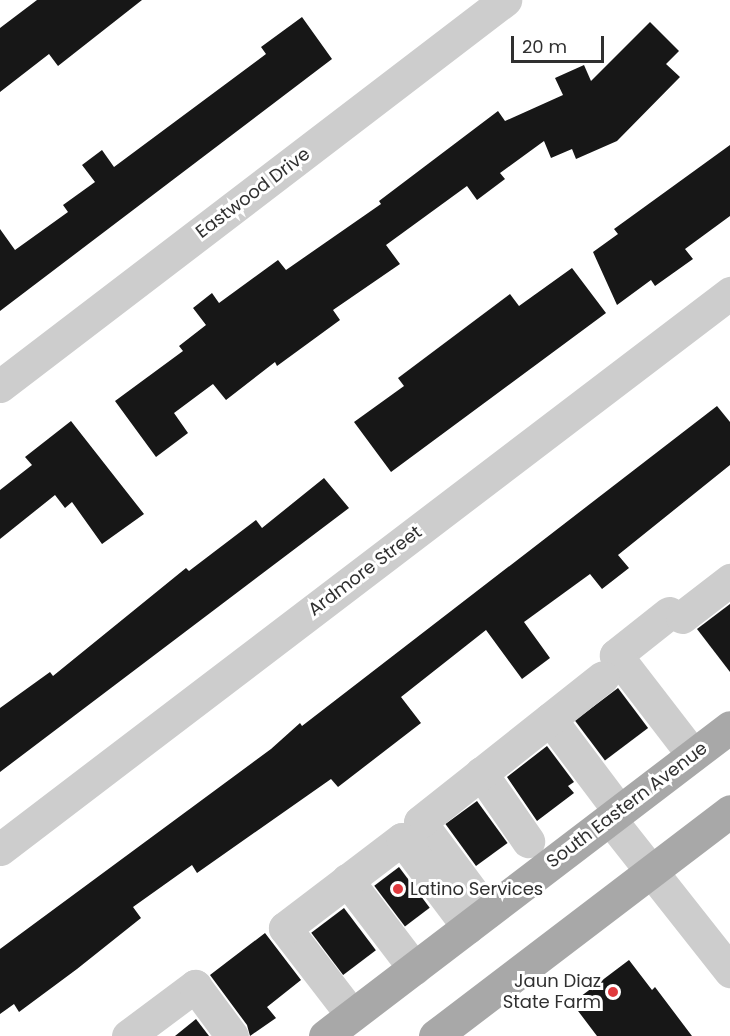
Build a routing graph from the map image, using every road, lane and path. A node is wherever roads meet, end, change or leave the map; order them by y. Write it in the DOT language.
graph roads {
  1 [pos="505,0"];
  2 [pos="730,293"];
  3 [pos="0,386"];
  4 [pos="730,580"];
  5 [pos="603,678"];
  6 [pos="550,719"];
  7 [pos="730,727"];
  8 [pos="693,755"];
  9 [pos="481,773"];
  10 [pos="730,811"];
  11 [pos="614,815"];
  12 [pos="528,841"];
  13 [pos="0,849"];
  14 [pos="652,871"];
  15 [pos="347,880"];
  16 [pos="478,919"];
  17 [pos="414,968"];
  18 [pos="730,971"];
  19 [pos="352,1015"];
  20 [pos="128,1036"];
  21 [pos="232,1036"];
  22 [pos="325,1036"];
  23 [pos="435,1036"];
  1 -- 3 [label="street, Eastwood Drive"];
  2 -- 13 [label="street, Ardmore Street"];
  4 -- 8 [label="street"];
  5 -- 6 [label="street"];
  6 -- 9 [label="street"];
  6 -- 11 [label="street"];
  7 -- 8 [label="main road, South Eastern Avenue"];
  8 -- 11 [label="main road, South Eastern Avenue"];
  9 -- 12 [label="street"];
  9 -- 16 [label="street"];
  10 -- 14 [label="main road"];
  11 -- 14 [label="street"];
  11 -- 16 [label="main road, South Eastern Avenue"];
  14 -- 18 [label="street"];
  14 -- 23 [label="main road"];
  15 -- 16 [label="street"];
  15 -- 17 [label="street"];
  15 -- 19 [label="street"];
  16 -- 17 [label="main road, South Eastern Avenue"];
  17 -- 19 [label="main road, South Eastern Avenue"];
  19 -- 22 [label="main road, South Eastern Avenue"];
  20 -- 21 [label="street"];
}
